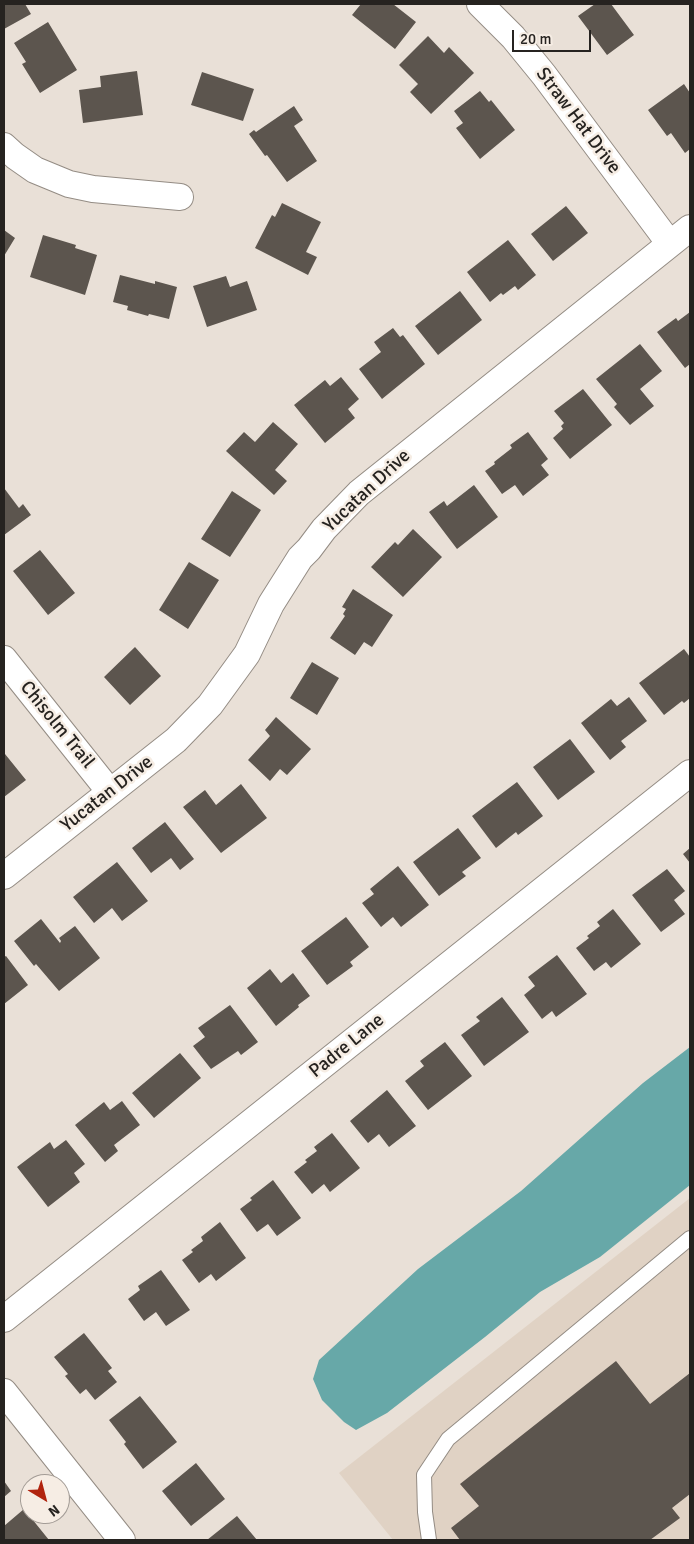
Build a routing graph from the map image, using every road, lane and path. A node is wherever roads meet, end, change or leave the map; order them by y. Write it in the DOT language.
graph roads {
  1 [pos="480,4"];
  2 [pos="4,146"];
  3 [pos="180,197"];
  4 [pos="690,228"];
  5 [pos="670,244"];
  6 [pos="4,659"];
  7 [pos="690,773"];
  8 [pos="110,792"];
  9 [pos="4,876"];
  10 [pos="690,1238"];
  11 [pos="4,1319"];
  12 [pos="4,1392"];
  13 [pos="122,1540"];
  14 [pos="429,1540"];
  1 -- 5 [label="street, Straw Hat Drive"];
  2 -- 3 [label="street"];
  4 -- 5 [label="street, Yucatan Drive"];
  5 -- 8 [label="street, Yucatan Drive"];
  6 -- 8 [label="street, Chisolm Trail"];
  7 -- 11 [label="street, Padre Lane"];
  8 -- 9 [label="street, Yucatan Drive"];
  10 -- 14 [label="lane"];
  12 -- 13 [label="street"];
}
